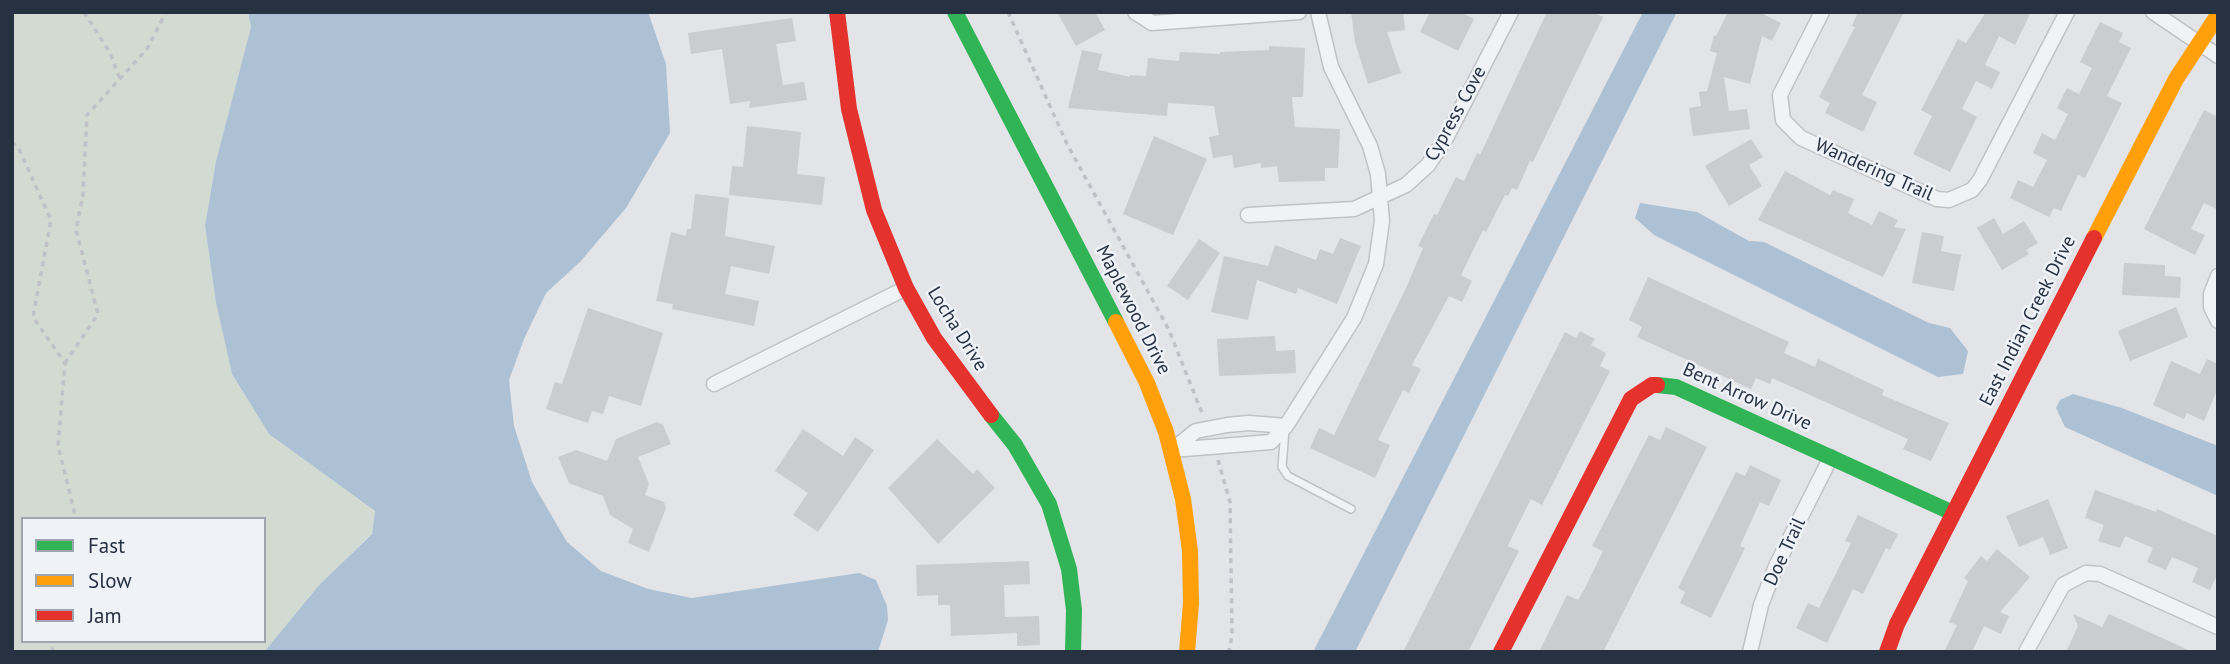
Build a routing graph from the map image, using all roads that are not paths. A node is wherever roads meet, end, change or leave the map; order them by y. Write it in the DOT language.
graph roads {
  1 [pos="837,12"];
  2 [pos="955,12"];
  3 [pos="1135,12"];
  4 [pos="1299,12"];
  5 [pos="1318,12"];
  6 [pos="1511,12"];
  7 [pos="1822,12"];
  8 [pos="2067,12"];
  9 [pos="2153,12"];
  10 [pos="2218,15"];
  11 [pos="2198,43"];
  12 [pos="2218,56"];
  13 [pos="1381,195"];
  14 [pos="1248,215"];
  15 [pos="2218,276"];
  16 [pos="906,288"];
  17 [pos="2218,321"];
  18 [pos="714,384"];
  19 [pos="1286,426"];
  20 [pos="1172,450"];
  21 [pos="1831,457"];
  22 [pos="1352,509"];
  23 [pos="1953,513"];
  24 [pos="2218,627"];
  25 [pos="1073,652"];
  26 [pos="1187,652"];
  27 [pos="1501,652"];
  28 [pos="1750,652"];
  29 [pos="1887,652"];
  30 [pos="2026,652"];
  1 -- 16 [label="street, Locha Drive"];
  2 -- 20 [label="street, Maplewood Drive"];
  3 -- 4 [label="street"];
  5 -- 13 [label="street"];
  6 -- 13 [label="street, Cypress Cove"];
  7 -- 8 [label="street, Wandering Trail"];
  9 -- 11 [label="street"];
  10 -- 11 [label="street, East Indian Creek Drive"];
  11 -- 12 [label="street"];
  11 -- 23 [label="street, East Indian Creek Drive"];
  13 -- 14 [label="street, Cypress Cove"];
  13 -- 19 [label="street"];
  15 -- 17 [label="street"];
  16 -- 18 [label="street"];
  16 -- 25 [label="street, Locha Drive"];
  19 -- 20 [label="street"];
  19 -- 20 [label="street"];
  19 -- 22 [label="lane"];
  20 -- 26 [label="street, Maplewood Drive"];
  21 -- 23 [label="street, Bent Arrow Drive"];
  21 -- 27 [label="street, Bent Arrow Drive"];
  21 -- 28 [label="street, Doe Trail"];
  23 -- 29 [label="street, East Indian Creek Drive"];
  24 -- 30 [label="street"];
}
